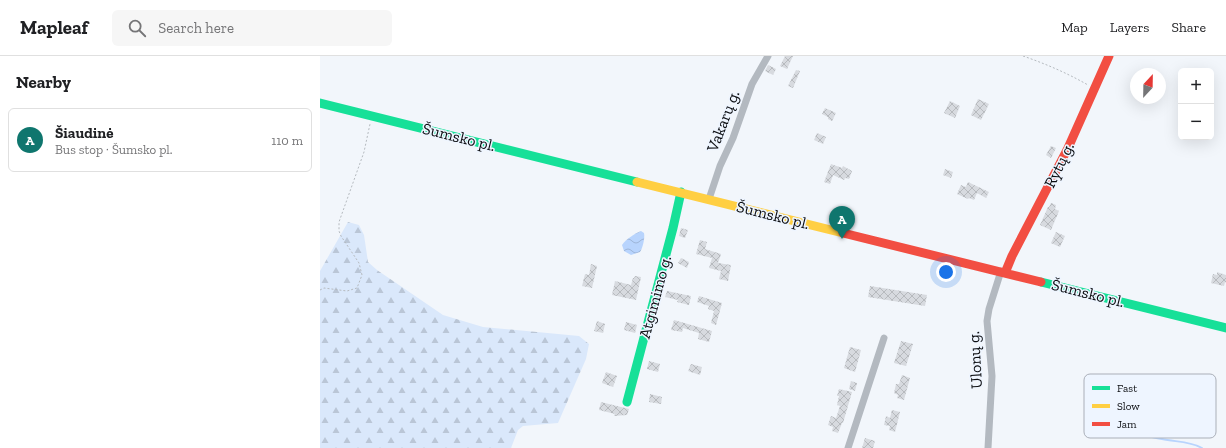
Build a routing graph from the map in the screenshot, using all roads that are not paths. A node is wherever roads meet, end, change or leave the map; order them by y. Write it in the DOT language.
graph roads {
  1 [pos="768,56"];
  2 [pos="1109,56"];
  3 [pos="320,103"];
  4 [pos="681,192"];
  5 [pos="709,199"];
  6 [pos="1003,272"];
  7 [pos="1226,328"];
  8 [pos="884,338"];
  9 [pos="628,402"];
  10 [pos="848,448"];
  11 [pos="988,448"];
  1 -- 5 [label="street, Vakarų g."];
  2 -- 6 [label="main road, Rytų g."];
  3 -- 4 [label="main road, Šumsko pl."];
  4 -- 5 [label="main road, Šumsko pl."];
  4 -- 9 [label="main road, Atgimimo g."];
  5 -- 6 [label="main road, Šumsko pl."];
  6 -- 7 [label="main road, Šumsko pl."];
  6 -- 11 [label="street, Ulonų g."];
  8 -- 10 [label="street"];
}
